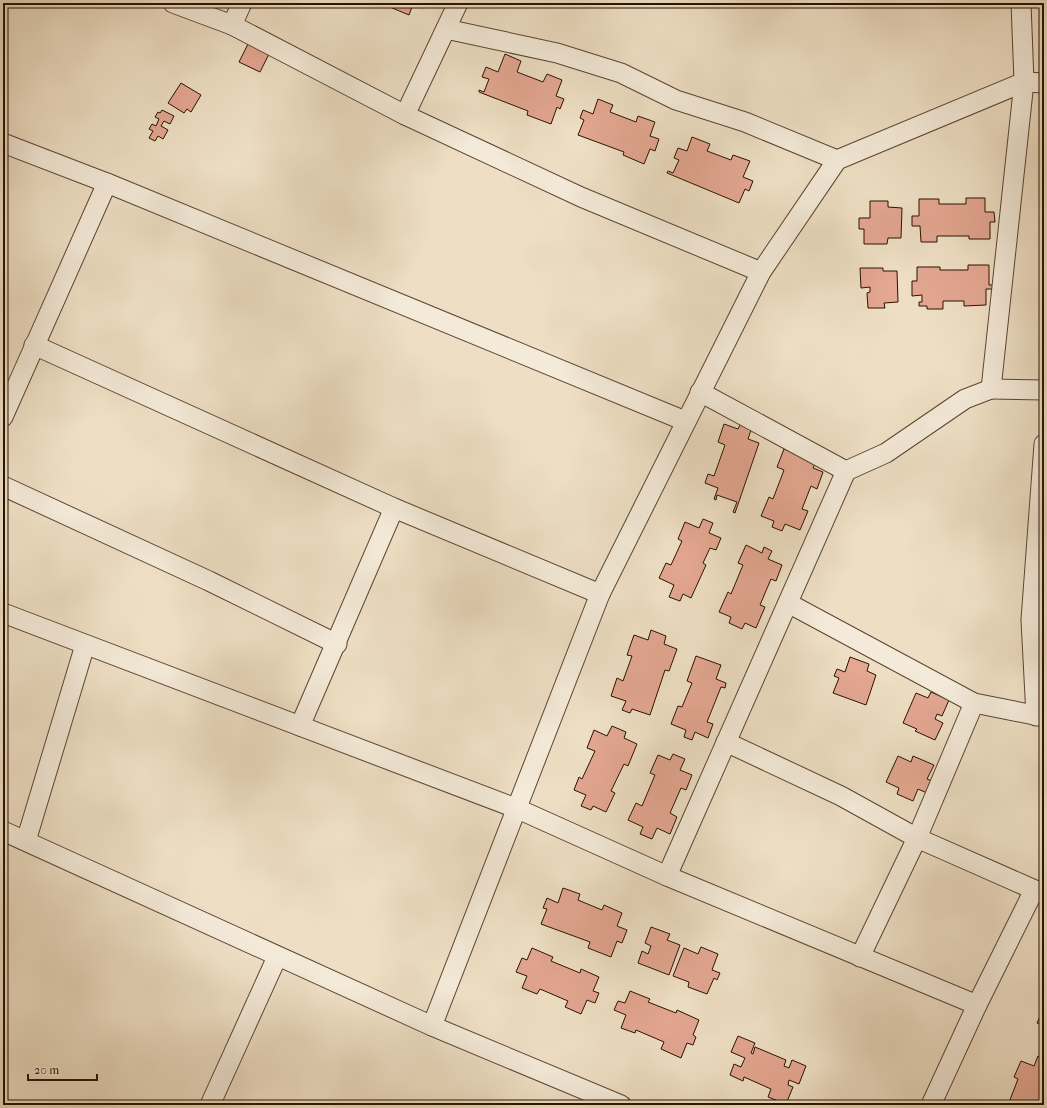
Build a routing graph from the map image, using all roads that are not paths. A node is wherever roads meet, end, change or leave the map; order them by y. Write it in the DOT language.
graph roads {
  1 [pos="173,3"];
  2 [pos="242,3"];
  3 [pos="458,3"];
  4 [pos="1021,3"];
  5 [pos="232,25"];
  6 [pos="446,29"];
  7 [pos="1024,82"];
  8 [pos="1044,82"];
  9 [pos="405,115"];
  10 [pos="3,143"];
  11 [pos="837,160"];
  12 [pos="107,183"];
  13 [pos="761,272"];
  14 [pos="34,345"];
  15 [pos="991,389"];
  16 [pos="1044,390"];
  17 [pos="700,392"];
  18 [pos="3,417"];
  19 [pos="685,421"];
  20 [pos="1044,444"];
  21 [pos="846,471"];
  22 [pos="3,486"];
  23 [pos="394,508"];
  24 [pos="600,594"];
  25 [pos="788,603"];
  26 [pos="3,613"];
  27 [pos="337,644"];
  28 [pos="85,645"];
  29 [pos="974,703"];
  30 [pos="1040,717"];
  31 [pos="300,726"];
  32 [pos="726,742"];
  33 [pos="518,809"];
  34 [pos="3,831"];
  35 [pos="917,838"];
  36 [pos="26,841"];
  37 [pos="667,876"];
  38 [pos="1039,892"];
  39 [pos="277,957"];
  40 [pos="860,957"];
  41 [pos="977,1005"];
  42 [pos="432,1026"];
  43 [pos="597,1100"];
  44 [pos="210,1105"];
  45 [pos="621,1105"];
  46 [pos="931,1105"];
  1 -- 5 [label="street"];
  2 -- 5 [label="street"];
  3 -- 6 [label="street"];
  4 -- 7 [label="street"];
  5 -- 9 [label="street"];
  6 -- 9 [label="street"];
  6 -- 11 [label="street"];
  7 -- 8 [label="street"];
  7 -- 11 [label="street"];
  7 -- 15 [label="street"];
  9 -- 13 [label="street"];
  10 -- 12 [label="street"];
  11 -- 13 [label="street"];
  12 -- 14 [label="street"];
  12 -- 19 [label="street"];
  13 -- 17 [label="street"];
  14 -- 18 [label="street"];
  14 -- 23 [label="street"];
  15 -- 16 [label="street"];
  15 -- 21 [label="street"];
  17 -- 19 [label="street"];
  17 -- 21 [label="street"];
  19 -- 24 [label="street"];
  20 -- 30 [label="street"];
  21 -- 25 [label="street"];
  22 -- 27 [label="street"];
  23 -- 24 [label="street"];
  23 -- 27 [label="street"];
  24 -- 33 [label="street"];
  25 -- 29 [label="street"];
  25 -- 32 [label="street"];
  26 -- 28 [label="street"];
  27 -- 31 [label="street"];
  28 -- 31 [label="street"];
  28 -- 36 [label="street"];
  29 -- 30 [label="street"];
  29 -- 35 [label="street"];
  31 -- 33 [label="street"];
  32 -- 35 [label="street"];
  32 -- 37 [label="street"];
  33 -- 37 [label="street"];
  33 -- 42 [label="street"];
  34 -- 36 [label="street"];
  35 -- 38 [label="street"];
  35 -- 40 [label="street"];
  36 -- 39 [label="street"];
  37 -- 40 [label="street"];
  38 -- 41 [label="street"];
  39 -- 42 [label="street"];
  39 -- 44 [label="street"];
  40 -- 41 [label="street"];
  41 -- 46 [label="street"];
  42 -- 43 [label="street"];
  43 -- 45 [label="street"];
}
